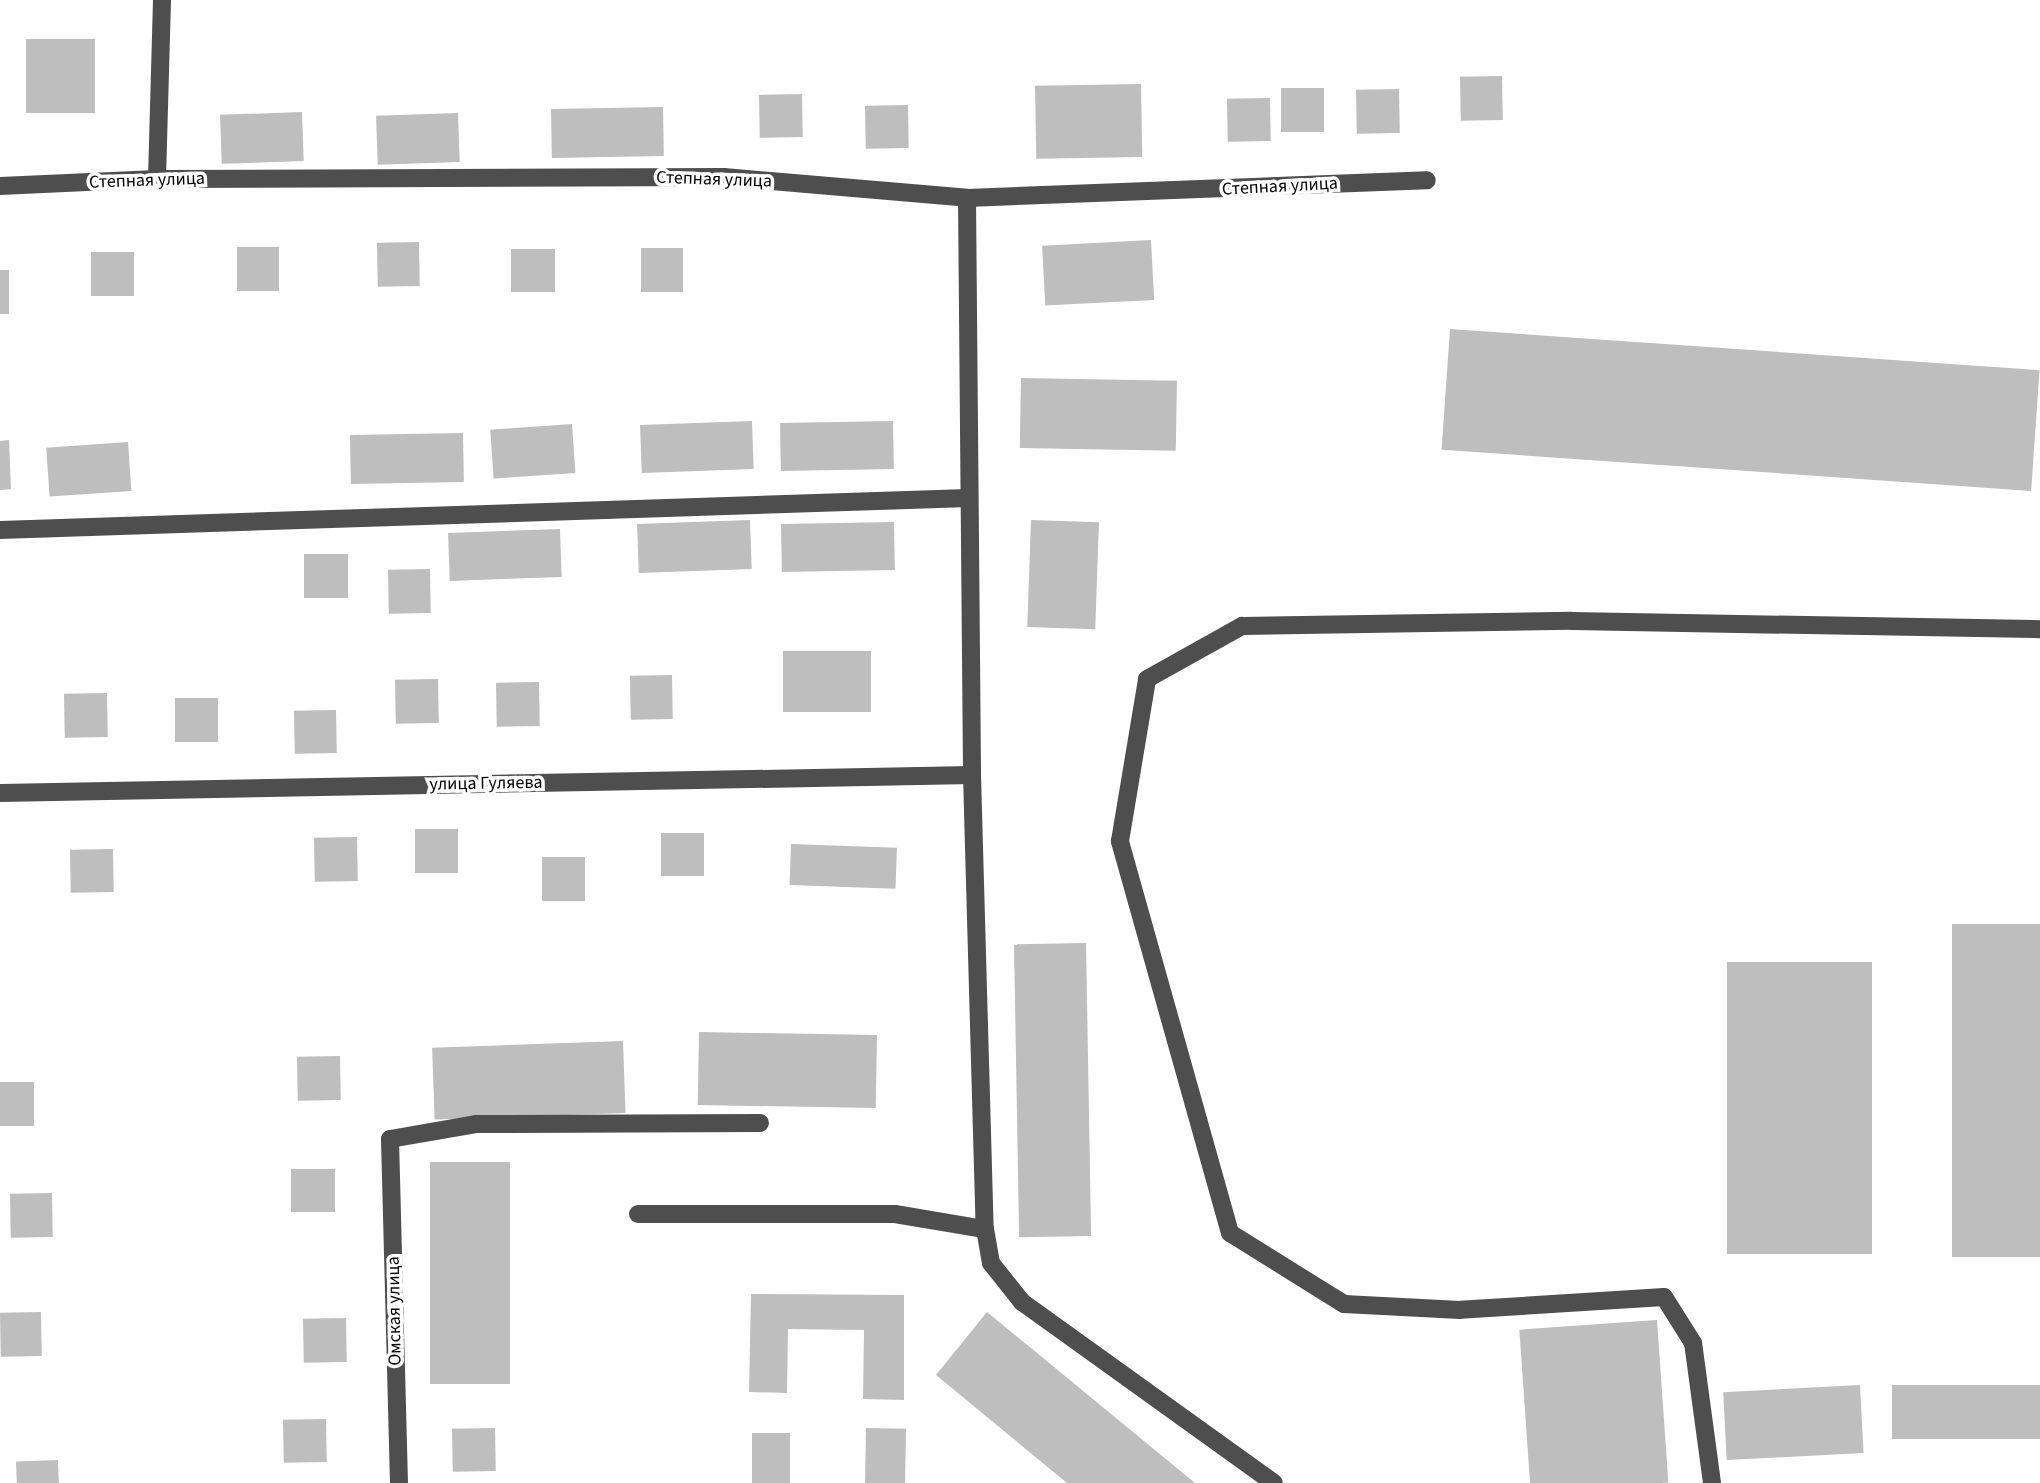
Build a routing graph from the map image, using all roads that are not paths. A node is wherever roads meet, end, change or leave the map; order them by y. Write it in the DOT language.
graph roads {
  1 [pos="162,0"];
  2 [pos="157,179"];
  3 [pos="1427,180"];
  4 [pos="0,187"];
  5 [pos="967,198"];
  6 [pos="968,498"];
  7 [pos="0,530"];
  8 [pos="2040,629"];
  9 [pos="972,775"];
  10 [pos="0,793"];
  11 [pos="760,1123"];
  12 [pos="638,1214"];
  13 [pos="985,1229"];
  14 [pos="399,1483"];
  15 [pos="1274,1483"];
  16 [pos="1712,1483"];
  1 -- 2 [label="street"];
  2 -- 4 [label="street, Степная улица"];
  2 -- 5 [label="street, Степная улица"];
  3 -- 5 [label="street, Степная улица"];
  5 -- 6 [label="street"];
  6 -- 7 [label="street"];
  6 -- 9 [label="street"];
  8 -- 16 [label="street"];
  9 -- 10 [label="street, улица Гуляева"];
  9 -- 13 [label="street"];
  11 -- 14 [label="street, Омская улица"];
  12 -- 13 [label="street"];
  13 -- 15 [label="street"];
}
